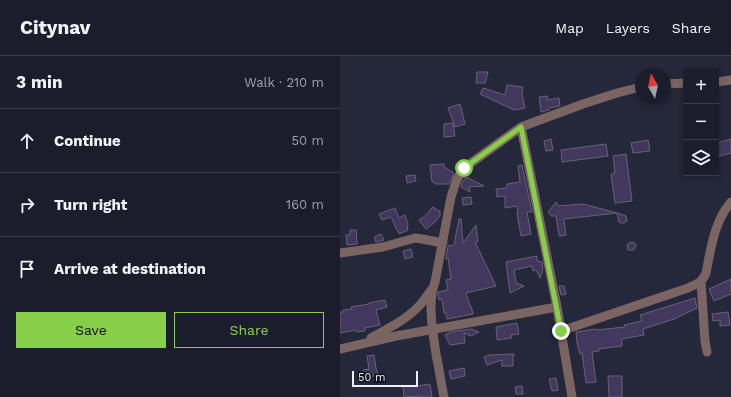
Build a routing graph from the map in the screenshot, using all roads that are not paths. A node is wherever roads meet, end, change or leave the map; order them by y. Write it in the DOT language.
graph roads {
  1 [pos="731,80"];
  2 [pos="719,82"];
  3 [pos="683,83"];
  4 [pos="671,84"];
  5 [pos="635,88"];
  6 [pos="521,127"];
  7 [pos="731,202"];
  8 [pos="443,243"];
  9 [pos="340,253"];
  10 [pos="701,282"];
  11 [pos="432,288"];
  12 [pos="557,307"];
  13 [pos="432,329"];
  14 [pos="561,331"];
  15 [pos="363,343"];
  16 [pos="340,349"];
  17 [pos="707,352"];
  18 [pos="444,397"];
  19 [pos="572,397"];
  1 -- 2 [label="street"];
  3 -- 4 [label="street"];
  5 -- 6 [label="street"];
  6 -- 8 [label="street"];
  6 -- 12 [label="street"];
  7 -- 10 [label="street"];
  8 -- 9 [label="street"];
  8 -- 11 [label="street"];
  10 -- 14 [label="street"];
  10 -- 17 [label="street"];
  11 -- 13 [label="street"];
  11 -- 15 [label="street"];
  12 -- 13 [label="street"];
  12 -- 14 [label="street"];
  13 -- 15 [label="street"];
  13 -- 18 [label="street"];
  14 -- 19 [label="street"];
  15 -- 16 [label="street"];
}
